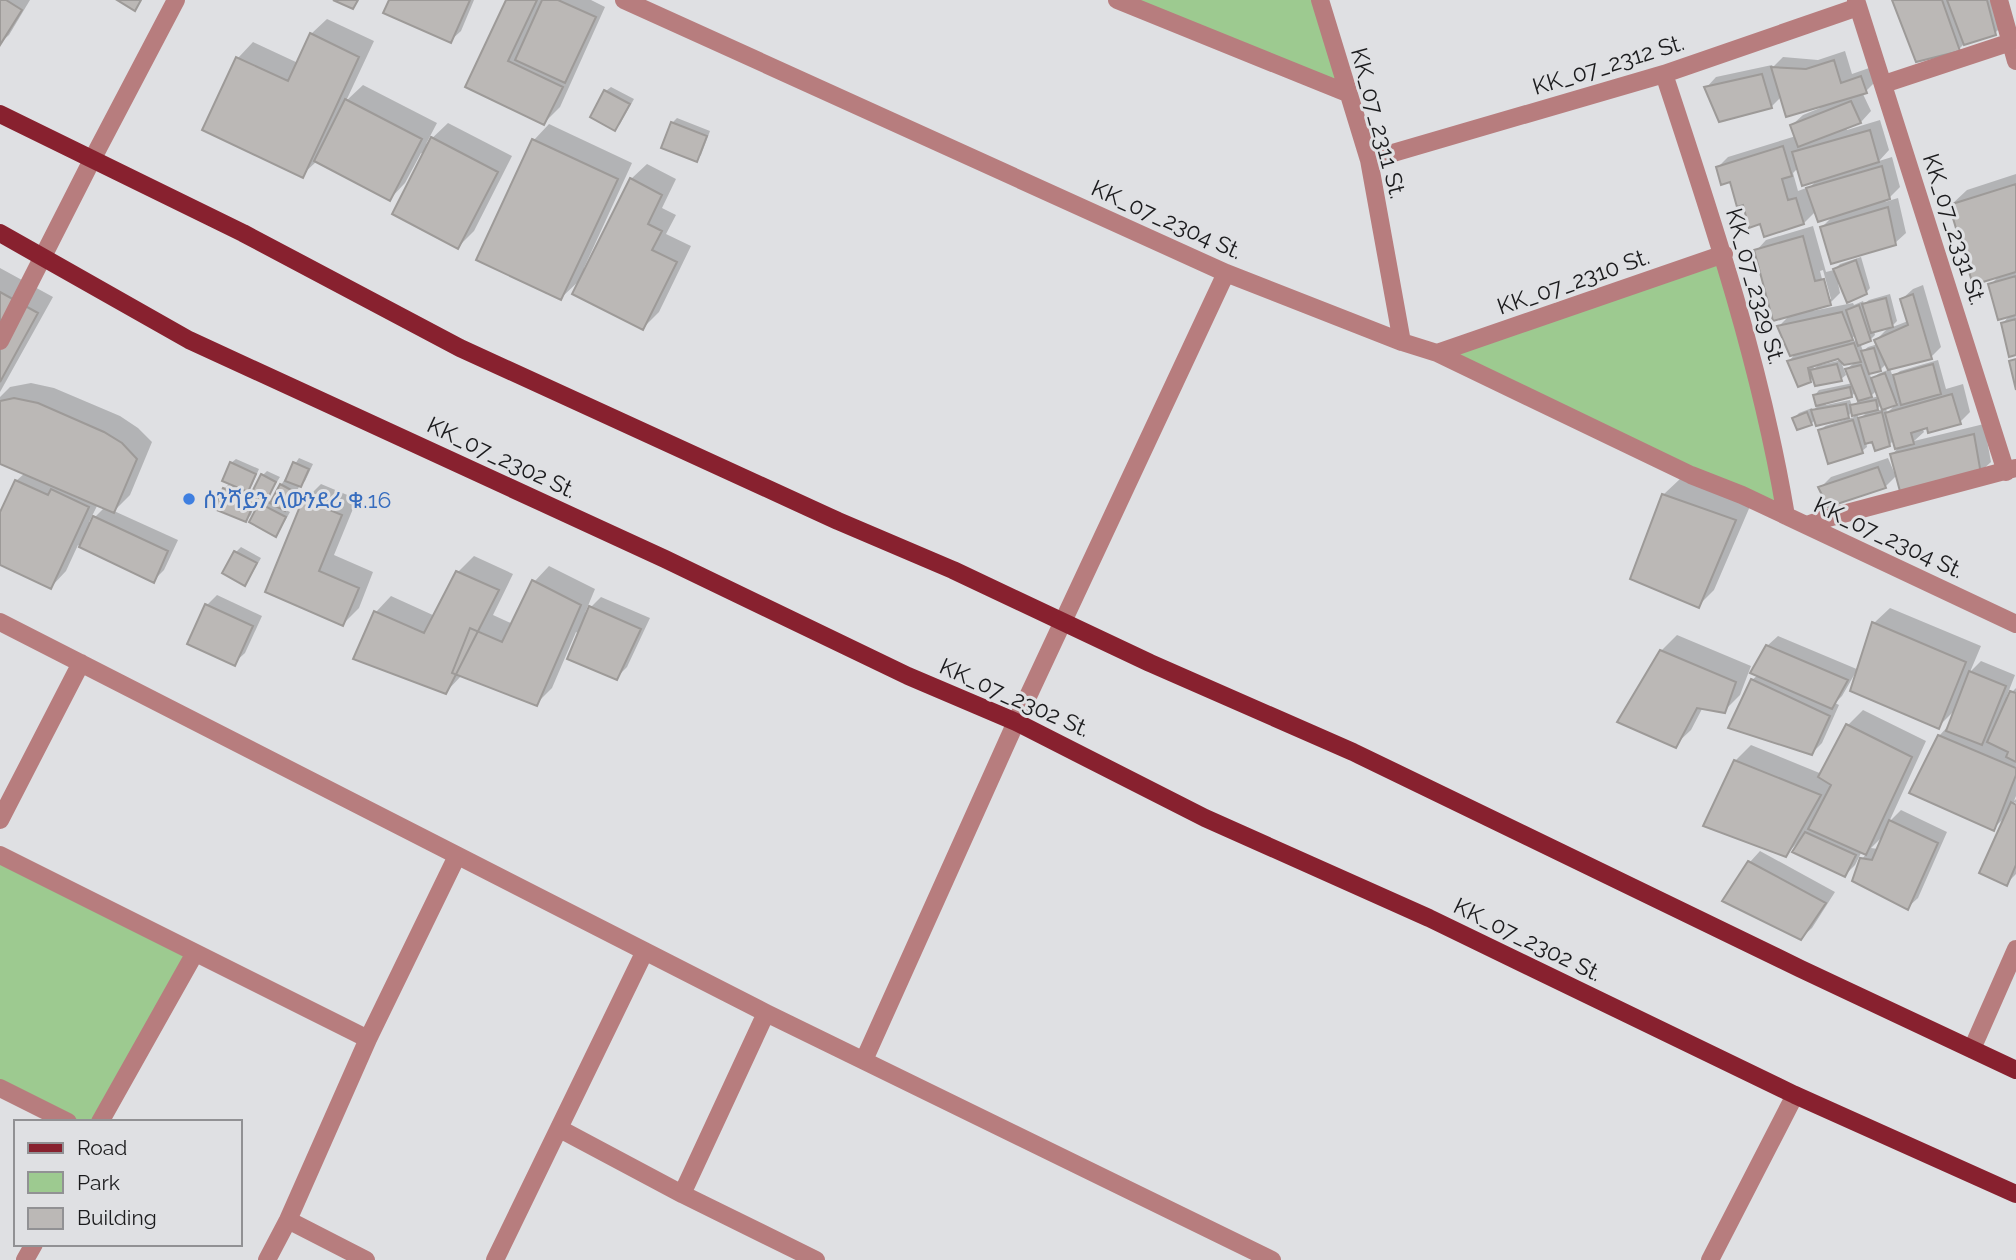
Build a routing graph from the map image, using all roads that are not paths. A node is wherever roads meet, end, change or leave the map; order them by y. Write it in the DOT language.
graph roads {
  1 [pos="176,0"];
  2 [pos="624,0"];
  3 [pos="1117,0"];
  4 [pos="1320,0"];
  5 [pos="1999,0"];
  6 [pos="1857,4"];
  7 [pos="648,5"];
  8 [pos="2011,42"];
  9 [pos="2016,61"];
  10 [pos="1664,74"];
  11 [pos="1884,85"];
  12 [pos="1347,93"];
  13 [pos="0,114"];
  14 [pos="92,160"];
  15 [pos="1368,160"];
  16 [pos="0,233"];
  17 [pos="1724,254"];
  18 [pos="44,257"];
  19 [pos="1226,273"];
  20 [pos="0,341"];
  21 [pos="1402,342"];
  22 [pos="1437,353"];
  23 [pos="2011,470"];
  24 [pos="1786,516"];
  25 [pos="1807,526"];
  26 [pos="0,622"];
  27 [pos="1063,622"];
  28 [pos="2016,624"];
  29 [pos="81,663"];
  30 [pos="1016,722"];
  31 [pos="0,820"];
  32 [pos="0,855"];
  33 [pos="457,856"];
  34 [pos="2016,949"];
  35 [pos="645,951"];
  36 [pos="195,953"];
  37 [pos="766,1013"];
  38 [pos="368,1039"];
  39 [pos="1972,1049"];
  40 [pos="864,1060"];
  41 [pos="2016,1070"];
  42 [pos="0,1088"];
  43 [pos="1795,1095"];
  44 [pos="64,1120"];
  45 [pos="101,1120"];
  46 [pos="560,1129"];
  47 [pos="682,1194"];
  48 [pos="2016,1194"];
  49 [pos="288,1220"];
  50 [pos="267,1260"];
  51 [pos="366,1260"];
  52 [pos="495,1260"];
  53 [pos="816,1260"];
  54 [pos="1272,1260"];
  55 [pos="1710,1260"];
  1 -- 14 [label="street"];
  2 -- 7 [label="street, KK_07_2304 St."];
  3 -- 12 [label="street"];
  4 -- 12 [label="street, KK_07_2311 St."];
  5 -- 8 [label="street"];
  6 -- 10 [label="street, KK_07_2312 St."];
  6 -- 11 [label="street, KK_07_2331 St."];
  7 -- 19 [label="street, KK_07_2304 St."];
  8 -- 9 [label="street"];
  8 -- 11 [label="street"];
  10 -- 15 [label="street, KK_07_2312 St."];
  10 -- 17 [label="street, KK_07_2329 St."];
  11 -- 23 [label="street, KK_07_2331 St."];
  12 -- 15 [label="street, KK_07_2311 St."];
  13 -- 14 [label="main road"];
  14 -- 18 [label="street"];
  14 -- 27 [label="main road"];
  15 -- 21 [label="street, KK_07_2311 St."];
  16 -- 18 [label="main road, KK_07_2302 St."];
  17 -- 22 [label="street, KK_07_2310 St."];
  17 -- 24 [label="street, KK_07_2329 St."];
  18 -- 20 [label="street"];
  18 -- 30 [label="main road, KK_07_2302 St."];
  19 -- 21 [label="street, KK_07_2304 St."];
  19 -- 27 [label="street"];
  21 -- 22 [label="street, KK_07_2304 St."];
  22 -- 24 [label="street, KK_07_2304 St."];
  23 -- 25 [label="street"];
  24 -- 25 [label="street, KK_07_2304 St."];
  25 -- 28 [label="street, KK_07_2304 St."];
  26 -- 29 [label="street"];
  27 -- 30 [label="street"];
  27 -- 39 [label="main road"];
  29 -- 31 [label="street"];
  29 -- 33 [label="street"];
  30 -- 40 [label="street"];
  30 -- 43 [label="main road, KK_07_2302 St."];
  32 -- 36 [label="street"];
  33 -- 35 [label="street"];
  33 -- 38 [label="street"];
  34 -- 39 [label="street"];
  35 -- 37 [label="street"];
  35 -- 46 [label="street"];
  36 -- 38 [label="street"];
  36 -- 45 [label="street"];
  37 -- 40 [label="street"];
  37 -- 47 [label="street"];
  38 -- 49 [label="street"];
  39 -- 41 [label="main road"];
  40 -- 54 [label="street"];
  42 -- 44 [label="street"];
  43 -- 48 [label="main road, KK_07_2302 St."];
  43 -- 55 [label="street"];
  46 -- 47 [label="street"];
  46 -- 52 [label="street"];
  47 -- 53 [label="street"];
  49 -- 50 [label="street"];
  49 -- 51 [label="street"];
}
